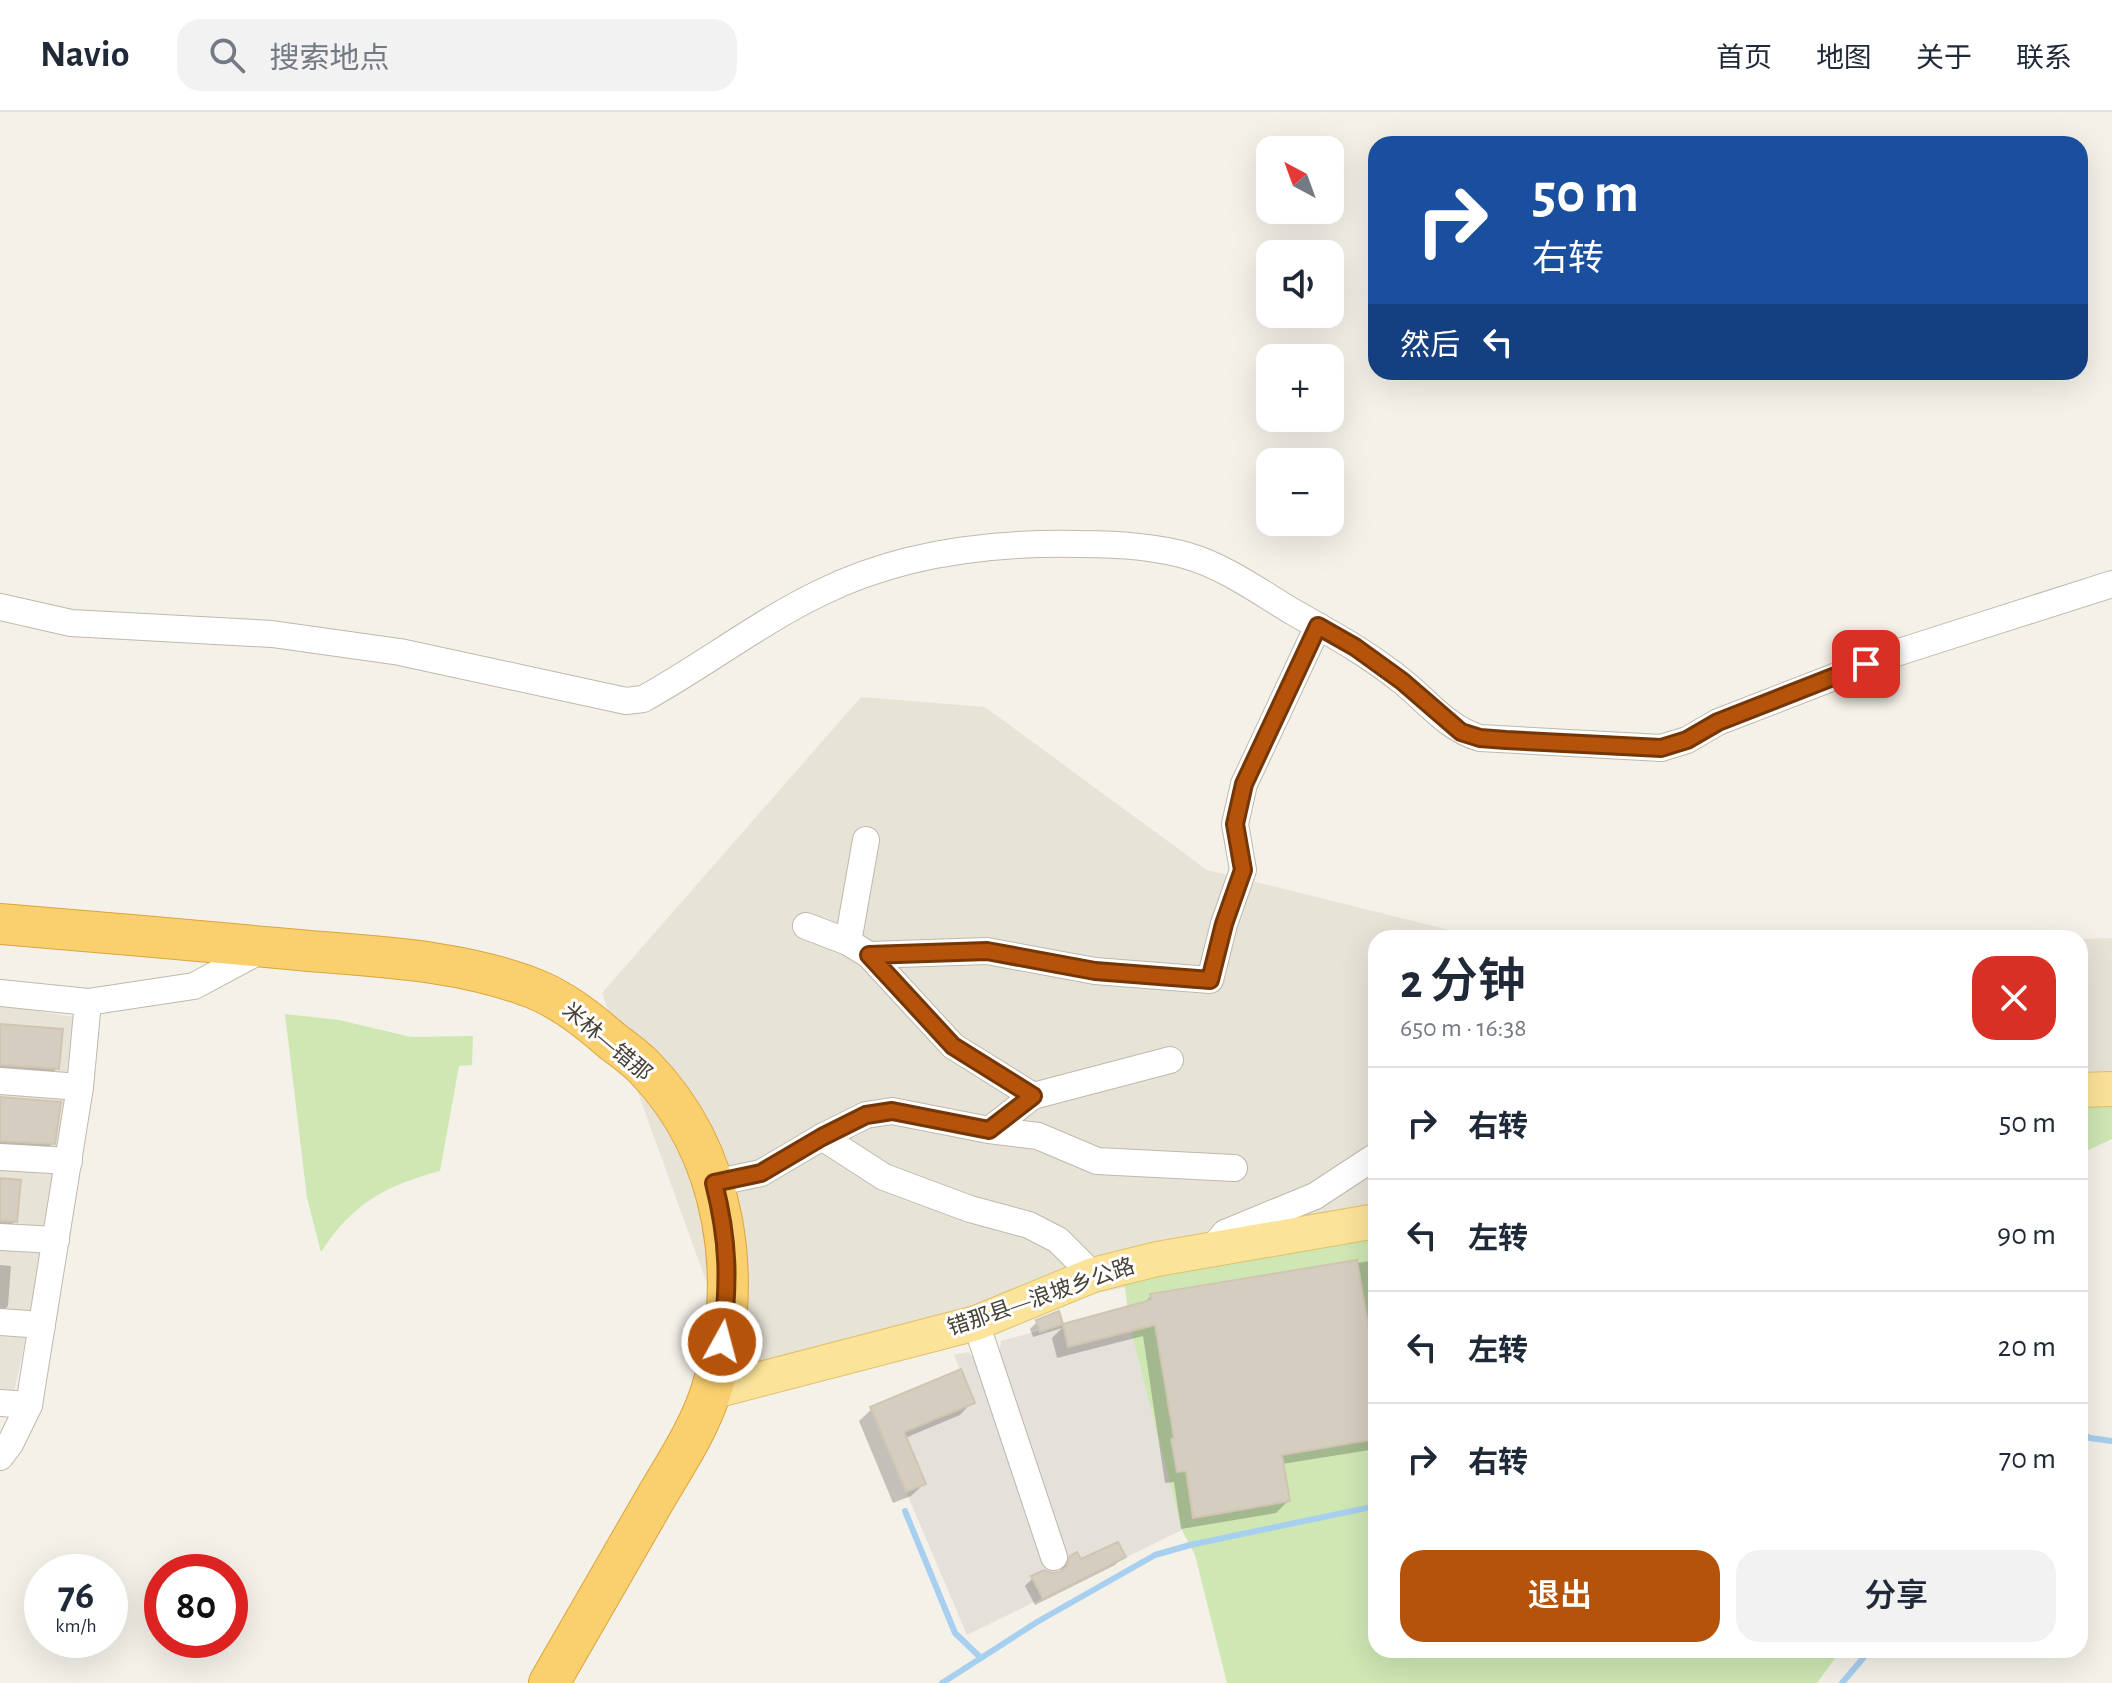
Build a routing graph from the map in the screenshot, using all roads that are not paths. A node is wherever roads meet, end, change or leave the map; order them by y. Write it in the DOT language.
graph roads {
  1 [pos="2112,584"];
  2 [pos="0,607"];
  3 [pos="1318,626"];
  4 [pos="866,840"];
  5 [pos="0,924"];
  6 [pos="806,926"];
  7 [pos="266,947"];
  8 [pos="859,948"];
  9 [pos="0,993"];
  10 [pos="88,1002"];
  11 [pos="1170,1060"];
  12 [pos="0,1081"];
  13 [pos="80,1087"];
  14 [pos="2112,1089"];
  15 [pos="2088,1090"];
  16 [pos="1033,1096"];
  17 [pos="989,1130"];
  18 [pos="822,1137"];
  19 [pos="0,1157"];
  20 [pos="69,1161"];
  21 [pos="1368,1161"];
  22 [pos="1234,1168"];
  23 [pos="714,1183"];
  24 [pos="1368,1222"];
  25 [pos="0,1237"];
  26 [pos="56,1240"];
  27 [pos="1212,1249"];
  28 [pos="1093,1275"];
  29 [pos="0,1322"];
  30 [pos="976,1323"];
  31 [pos="42,1325"];
  32 [pos="711,1392"];
  33 [pos="0,1403"];
  34 [pos="29,1405"];
  35 [pos="0,1457"];
  36 [pos="1054,1557"];
  37 [pos="549,1683"];
  1 -- 3 [label="street"];
  2 -- 3 [label="street"];
  3 -- 8 [label="street"];
  4 -- 8 [label="street"];
  5 -- 7 [label="highway, 米林—错那"];
  6 -- 8 [label="street"];
  7 -- 10 [label="street"];
  7 -- 23 [label="highway, 米林—错那"];
  8 -- 16 [label="street"];
  9 -- 10 [label="street"];
  10 -- 13 [label="street"];
  11 -- 16 [label="street"];
  12 -- 13 [label="street"];
  13 -- 20 [label="street"];
  14 -- 15 [label="main road"];
  16 -- 17 [label="street"];
  17 -- 18 [label="street"];
  17 -- 22 [label="street"];
  18 -- 23 [label="street"];
  18 -- 28 [label="street"];
  19 -- 20 [label="street"];
  20 -- 26 [label="street"];
  21 -- 27 [label="street"];
  23 -- 32 [label="highway, 米林—错那"];
  24 -- 27 [label="main road, 错那县—浪坡乡公路"];
  25 -- 26 [label="street"];
  26 -- 31 [label="street"];
  27 -- 28 [label="main road, 错那县—浪坡乡公路"];
  28 -- 30 [label="main road, 错那县—浪坡乡公路"];
  29 -- 31 [label="street"];
  30 -- 32 [label="main road, 错那县—浪坡乡公路"];
  30 -- 36 [label="street"];
  31 -- 34 [label="street"];
  32 -- 37 [label="highway, 米林—错那"];
  33 -- 34 [label="street"];
  34 -- 35 [label="street"];
}
